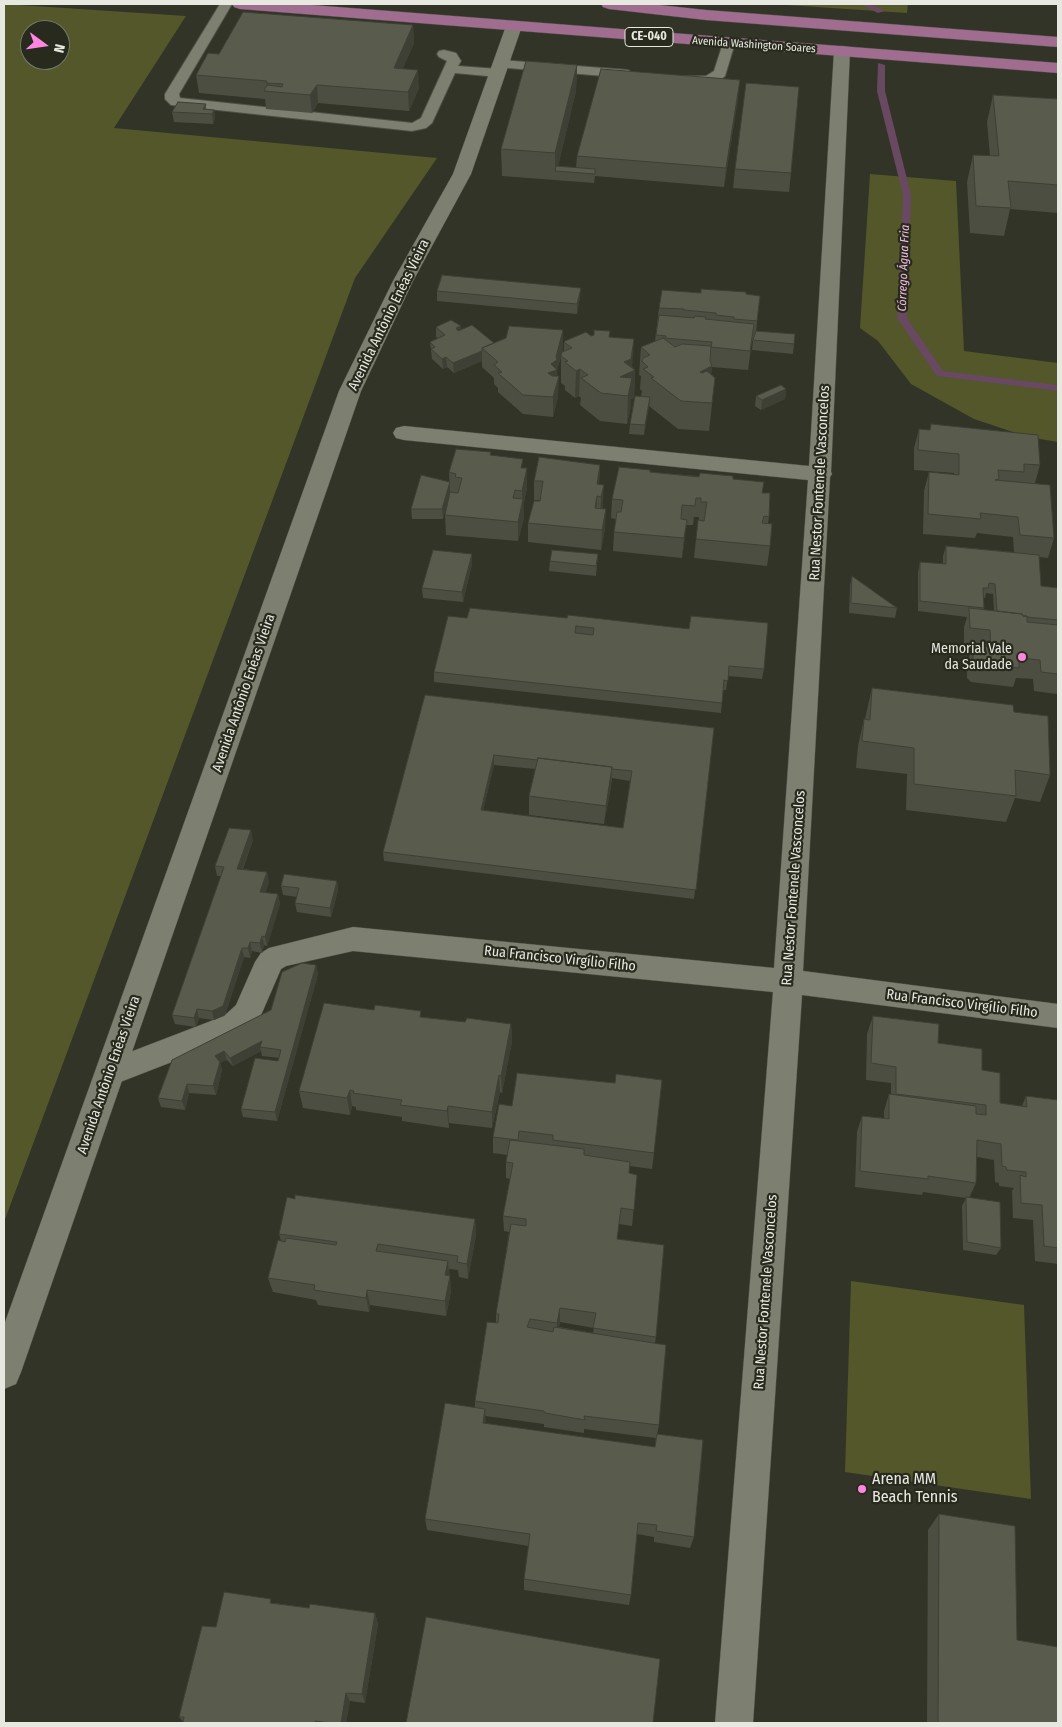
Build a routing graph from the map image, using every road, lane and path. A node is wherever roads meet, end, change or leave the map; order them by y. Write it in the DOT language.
graph roads {
  1 [pos="226,4"];
  2 [pos="240,4"];
  3 [pos="609,4"];
  4 [pos="514,26"];
  5 [pos="1058,42"];
  6 [pos="729,43"];
  7 [pos="842,51"];
  8 [pos="444,54"];
  9 [pos="500,68"];
  10 [pos="1058,68"];
  11 [pos="450,69"];
  12 [pos="638,75"];
  13 [pos="677,78"];
  14 [pos="404,433"];
  15 [pos="821,474"];
  16 [pos="788,981"];
  17 [pos="1058,1016"];
  18 [pos="110,1074"];
  19 [pos="4,1372"];
  20 [pos="734,1723"];
  1 -- 11 [label="lane"];
  2 -- 4 [label="highway, Avenida Washington Soares / CE-040"];
  3 -- 5 [label="highway, Avenida Washington Soares / CE-040"];
  4 -- 6 [label="highway, Avenida Washington Soares / CE-040"];
  4 -- 9 [label="street, Avenida Antônio Enéas Vieira"];
  6 -- 7 [label="highway, Avenida Washington Soares / CE-040"];
  6 -- 13 [label="lane"];
  7 -- 10 [label="highway, Avenida Washington Soares / CE-040"];
  7 -- 15 [label="street, Rua Nestor Fontenele Vasconcelos"];
  8 -- 11 [label="lane"];
  9 -- 11 [label="lane"];
  9 -- 12 [label="lane"];
  9 -- 18 [label="street, Avenida Antônio Enéas Vieira"];
  14 -- 15 [label="street"];
  15 -- 16 [label="street, Rua Nestor Fontenele Vasconcelos"];
  16 -- 17 [label="street, Rua Francisco Virgílio Filho"];
  16 -- 18 [label="street, Rua Francisco Virgílio Filho"];
  16 -- 20 [label="street, Rua Nestor Fontenele Vasconcelos"];
  18 -- 19 [label="street, Avenida Antônio Enéas Vieira"];
}
